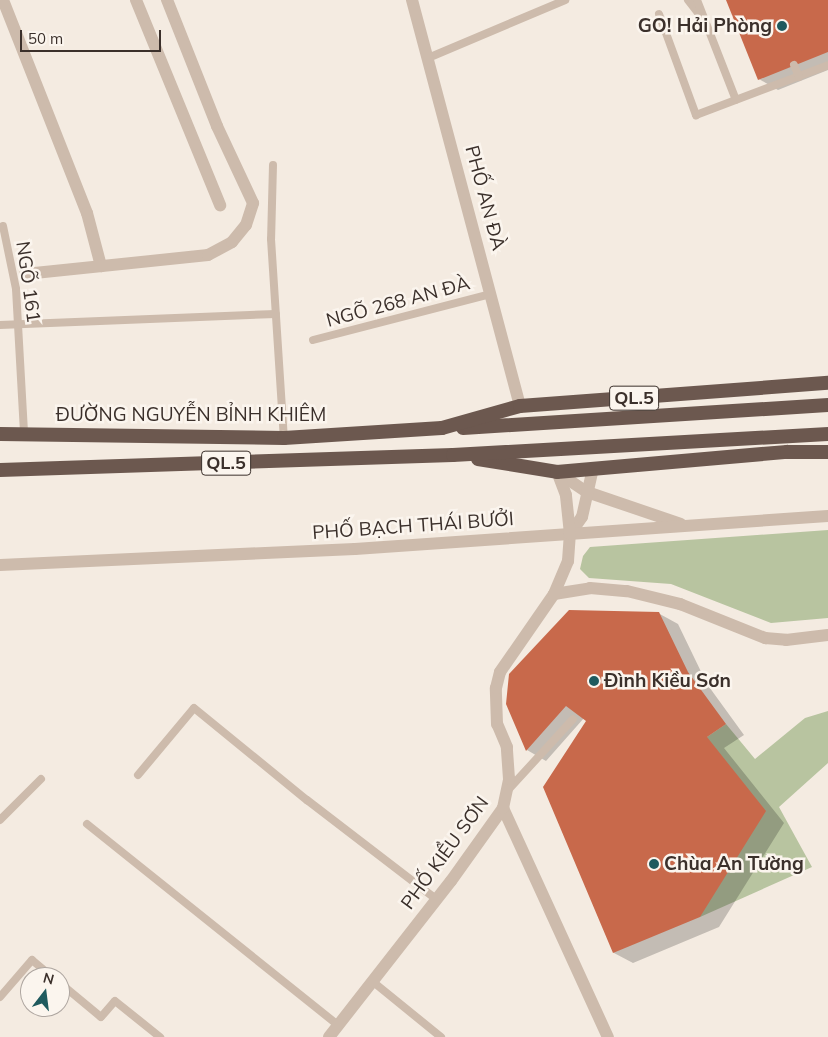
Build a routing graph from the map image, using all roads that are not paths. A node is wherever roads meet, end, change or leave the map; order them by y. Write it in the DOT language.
graph roads {
  1 [pos="3,0"];
  2 [pos="136,0"];
  3 [pos="167,0"];
  4 [pos="412,0"];
  5 [pos="565,0"];
  6 [pos="688,0"];
  7 [pos="697,0"];
  8 [pos="659,14"];
  9 [pos="705,22"];
  10 [pos="428,58"];
  11 [pos="794,65"];
  12 [pos="828,65"];
  13 [pos="799,76"];
  14 [pos="736,100"];
  15 [pos="273,165"];
  16 [pos="220,205"];
  17 [pos="3,226"];
  18 [pos="101,266"];
  19 [pos="25,274"];
  20 [pos="491,294"];
  21 [pos="276,314"];
  22 [pos="18,324"];
  23 [pos="0,325"];
  24 [pos="314,340"];
  25 [pos="828,383"];
  26 [pos="520,406"];
  27 [pos="828,406"];
  28 [pos="442,428"];
  29 [pos="24,433"];
  30 [pos="0,434"];
  31 [pos="828,434"];
  32 [pos="284,438"];
  33 [pos="828,452"];
  34 [pos="452,455"];
  35 [pos="593,468"];
  36 [pos="0,470"];
  37 [pos="557,472"];
  38 [pos="587,492"];
  39 [pos="828,516"];
  40 [pos="687,526"];
  41 [pos="570,534"];
  42 [pos="0,565"];
  43 [pos="554,594"];
  44 [pos="828,635"];
  45 [pos="573,719"];
  46 [pos="138,775"];
  47 [pos="41,778"];
  48 [pos="508,790"];
  49 [pos="503,808"];
  50 [pos="0,820"];
  51 [pos="87,824"];
  52 [pos="436,899"];
  53 [pos="26,967"];
  54 [pos="40,967"];
  55 [pos="20,974"];
  56 [pos="372,981"];
  57 [pos="70,991"];
  58 [pos="0,997"];
  59 [pos="338,1025"];
  60 [pos="160,1037"];
  61 [pos="329,1037"];
  62 [pos="441,1037"];
  63 [pos="608,1037"];
  1 -- 18 [label="street"];
  2 -- 16 [label="street"];
  3 -- 18 [label="street"];
  4 -- 10 [label="street, PHỐ AN ĐÀ"];
  5 -- 10 [label="lane"];
  6 -- 9 [label="lane"];
  7 -- 9 [label="lane"];
  8 -- 14 [label="lane"];
  9 -- 14 [label="lane"];
  10 -- 20 [label="street, PHỐ AN ĐÀ"];
  11 -- 13 [label="lane"];
  12 -- 13 [label="lane"];
  13 -- 14 [label="lane"];
  15 -- 21 [label="lane"];
  17 -- 22 [label="lane, NGÕ 161"];
  18 -- 19 [label="street"];
  20 -- 24 [label="lane, NGÕ 268 AN ĐÀ"];
  20 -- 26 [label="street, PHỐ AN ĐÀ"];
  21 -- 22 [label="lane"];
  21 -- 32 [label="lane"];
  22 -- 23 [label="lane"];
  22 -- 29 [label="lane, NGÕ 161"];
  25 -- 26 [label="highway, ĐƯỜNG NGUYỄN BỈNH KHIÊM / QL.5"];
  26 -- 28 [label="highway, ĐƯỜNG NGUYỄN BỈNH KHIÊM / QL.5"];
  27 -- 28 [label="highway, QL.5"];
  28 -- 32 [label="highway, ĐƯỜNG NGUYỄN BỈNH KHIÊM / QL.5"];
  29 -- 30 [label="highway, ĐƯỜNG NGUYỄN BỈNH KHIÊM / QL.5"];
  29 -- 32 [label="highway, ĐƯỜNG NGUYỄN BỈNH KHIÊM / QL.5"];
  31 -- 34 [label="highway, QL.5"];
  33 -- 35 [label="highway, QL.5"];
  34 -- 36 [label="highway, QL.5"];
  34 -- 37 [label="highway, QL.5"];
  35 -- 37 [label="highway, QL.5"];
  35 -- 38 [label="street"];
  37 -- 38 [label="street"];
  37 -- 41 [label="street, PHỐ KIỀU SƠN"];
  38 -- 40 [label="street"];
  38 -- 41 [label="street"];
  39 -- 40 [label="street, PHỐ BẠCH THÁI BƯỞI"];
  40 -- 41 [label="street, PHỐ BẠCH THÁI BƯỞI"];
  41 -- 42 [label="street, PHỐ BẠCH THÁI BƯỞI"];
  41 -- 43 [label="street, PHỐ KIỀU SƠN"];
  43 -- 44 [label="street"];
  43 -- 48 [label="street, PHỐ KIỀU SƠN"];
  45 -- 48 [label="lane"];
  46 -- 52 [label="lane"];
  47 -- 50 [label="lane"];
  48 -- 49 [label="street, PHỐ KIỀU SƠN"];
  49 -- 52 [label="street, PHỐ KIỀU SƠN"];
  49 -- 63 [label="street"];
  51 -- 59 [label="lane"];
  52 -- 56 [label="street, PHỐ KIỀU SƠN"];
  53 -- 54 [label="lane"];
  55 -- 58 [label="lane"];
  56 -- 59 [label="street, PHỐ KIỀU SƠN"];
  56 -- 62 [label="lane"];
  57 -- 60 [label="lane"];
  59 -- 61 [label="street, PHỐ KIỀU SƠN"];
}
